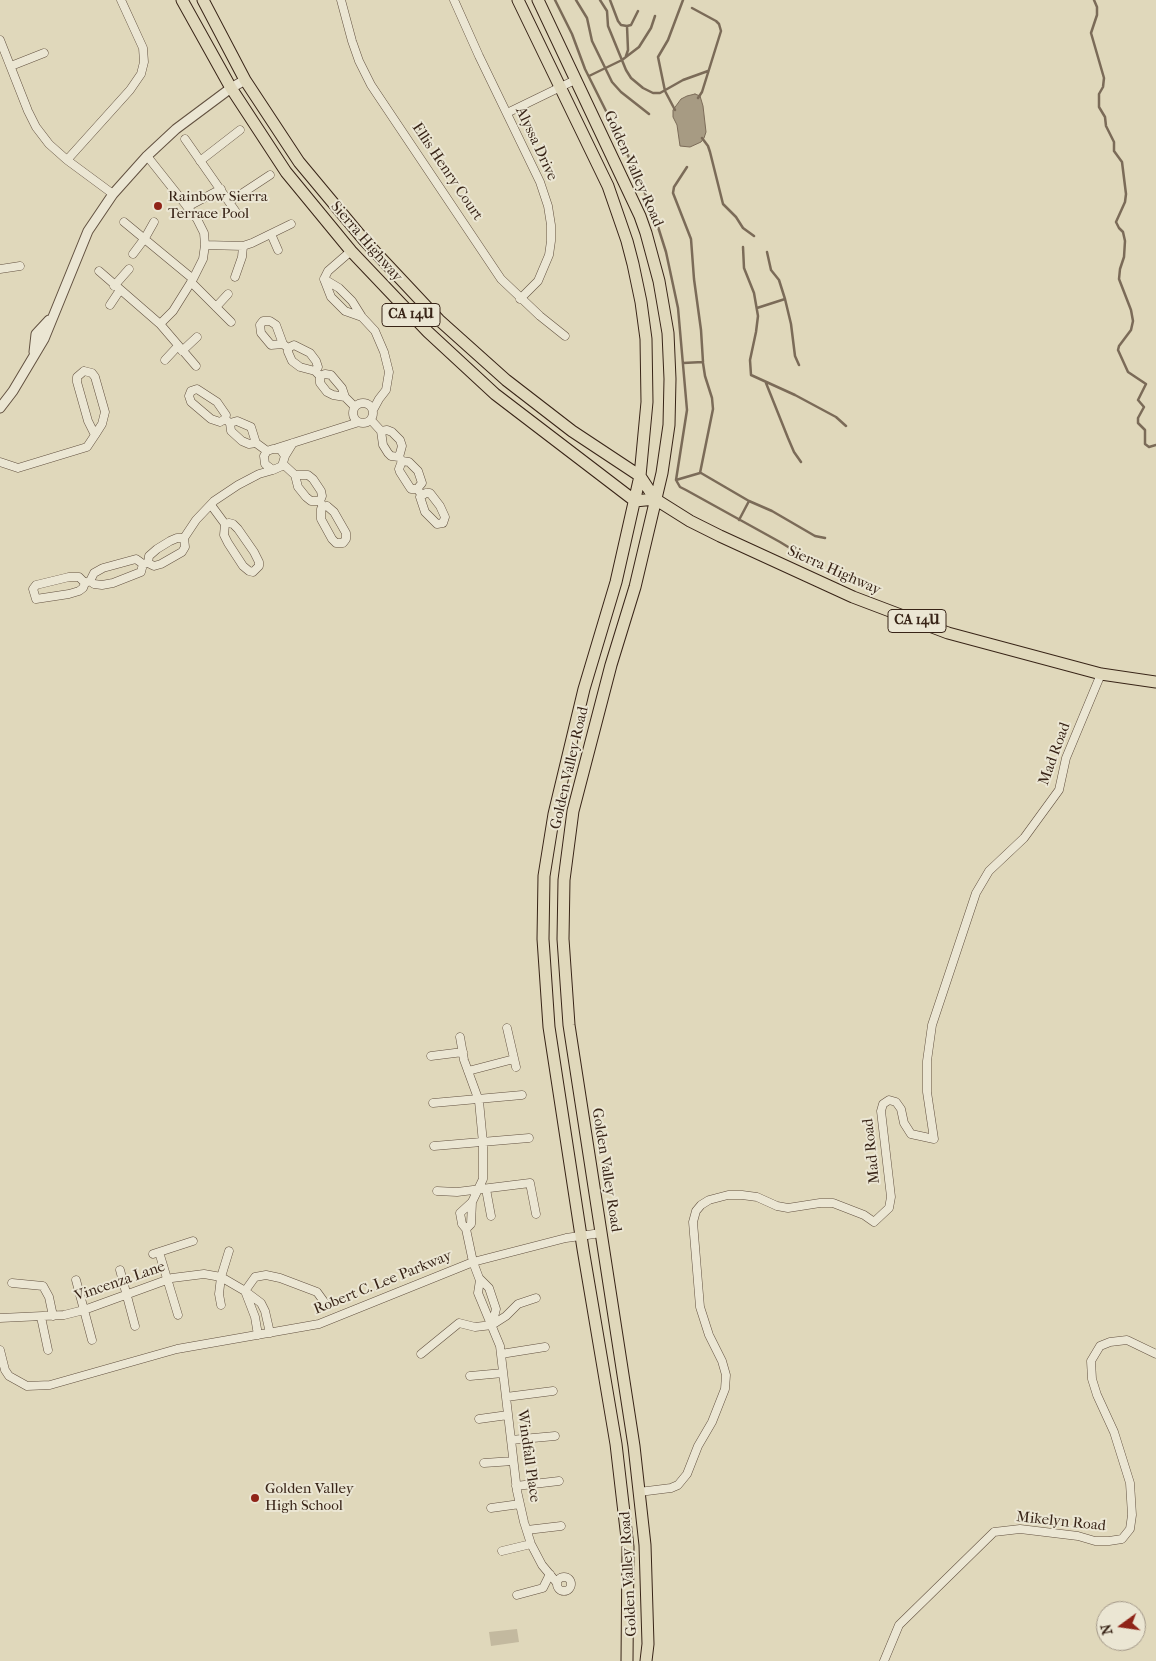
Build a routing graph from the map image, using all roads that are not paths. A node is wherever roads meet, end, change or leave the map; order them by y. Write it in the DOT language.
graph roads {
  1 [pos="121,0"];
  2 [pos="182,0"];
  3 [pos="203,0"];
  4 [pos="341,0"];
  5 [pos="454,0"];
  6 [pos="518,0"];
  7 [pos="538,0"];
  8 [pos="0,40"];
  9 [pos="44,53"];
  10 [pos="10,66"];
  11 [pos="245,80"];
  12 [pos="575,80"];
  13 [pos="560,87"];
  14 [pos="231,88"];
  15 [pos="507,113"];
  16 [pos="240,130"];
  17 [pos="185,140"];
  18 [pos="147,156"];
  19 [pos="67,160"];
  20 [pos="200,161"];
  21 [pos="270,175"];
  22 [pos="221,189"];
  23 [pos="114,194"];
  24 [pos="230,202"];
  25 [pos="187,207"];
  26 [pos="236,212"];
  27 [pos="124,222"];
  28 [pos="154,222"];
  29 [pos="291,224"];
  30 [pos="271,234"];
  31 [pos="145,238"];
  32 [pos="205,245"];
  33 [pos="243,246"];
  34 [pos="278,250"];
  35 [pos="351,251"];
  36 [pos="133,254"];
  37 [pos="20,266"];
  38 [pos="0,269"];
  39 [pos="129,270"];
  40 [pos="99,271"];
  41 [pos="235,277"];
  42 [pos="324,279"];
  43 [pos="192,281"];
  44 [pos="117,288"];
  45 [pos="228,294"];
  46 [pos="520,299"];
  47 [pos="110,305"];
  48 [pos="216,307"];
  49 [pos="362,318"];
  50 [pos="231,322"];
  51 [pos="160,324"];
  52 [pos="565,336"];
  53 [pos="197,337"];
  54 [pos="180,348"];
  55 [pos="165,360"];
  56 [pos="196,366"];
  57 [pos="317,373"];
  58 [pos="345,397"];
  59 [pos="379,399"];
  60 [pos="366,403"];
  61 [pos="0,408"];
  62 [pos="353,409"];
  63 [pos="373,410"];
  64 [pos="371,420"];
  65 [pos="228,421"];
  66 [pos="359,422"];
  67 [pos="339,428"];
  68 [pos="381,431"];
  69 [pos="95,435"];
  70 [pos="256,443"];
  71 [pos="293,443"];
  72 [pos="277,448"];
  73 [pos="267,451"];
  74 [pos="401,459"];
  75 [pos="284,460"];
  76 [pos="0,462"];
  77 [pos="265,464"];
  78 [pos="272,470"];
  79 [pos="259,474"];
  80 [pos="295,475"];
  81 [pos="640,476"];
  82 [pos="655,499"];
  83 [pos="635,501"];
  84 [pos="321,504"];
  85 [pos="211,505"];
  86 [pos="225,524"];
  87 [pos="184,538"];
  88 [pos="145,564"];
  89 [pos="87,582"];
  90 [pos="1101,674"];
  91 [pos="1156,682"];
  92 [pos="507,1028"];
  93 [pos="460,1037"];
  94 [pos="462,1052"];
  95 [pos="431,1056"];
  96 [pos="468,1071"];
  97 [pos="522,1095"];
  98 [pos="478,1098"];
  99 [pos="433,1103"];
  100 [pos="529,1138"];
  101 [pos="483,1143"];
  102 [pos="434,1146"];
  103 [pos="482,1190"];
  104 [pos="437,1191"];
  105 [pos="472,1202"];
  106 [pos="536,1214"];
  107 [pos="490,1216"];
  108 [pos="466,1229"];
  109 [pos="601,1233"];
  110 [pos="581,1235"];
  111 [pos="193,1240"];
  112 [pos="229,1251"];
  113 [pos="473,1262"];
  114 [pos="120,1270"];
  115 [pos="221,1277"];
  116 [pos="76,1280"];
  117 [pos="167,1280"];
  118 [pos="480,1280"];
  119 [pos="12,1282"];
  120 [pos="245,1291"];
  121 [pos="127,1295"];
  122 [pos="536,1298"];
  123 [pos="325,1303"];
  124 [pos="221,1305"];
  125 [pos="84,1310"];
  126 [pos="178,1315"];
  127 [pos="54,1316"];
  128 [pos="42,1317"];
  129 [pos="0,1318"];
  130 [pos="492,1325"];
  131 [pos="136,1326"];
  132 [pos="270,1333"];
  133 [pos="258,1335"];
  134 [pos="92,1340"];
  135 [pos="545,1347"];
  136 [pos="0,1350"];
  137 [pos="48,1350"];
  138 [pos="421,1354"];
  139 [pos="501,1354"];
  140 [pos="1156,1354"];
  141 [pos="503,1373"];
  142 [pos="470,1376"];
  143 [pos="553,1391"];
  144 [pos="506,1397"];
  145 [pos="508,1415"];
  146 [pos="478,1420"];
  147 [pos="555,1436"];
  148 [pos="511,1440"];
  149 [pos="513,1460"];
  150 [pos="484,1463"];
  151 [pos="559,1481"];
  152 [pos="516,1486"];
  153 [pos="639,1492"];
  154 [pos="520,1504"];
  155 [pos="491,1508"];
  156 [pos="561,1526"];
  157 [pos="527,1530"];
  158 [pos="532,1544"];
  159 [pos="502,1551"];
  160 [pos="550,1574"];
  161 [pos="557,1583"];
  162 [pos="518,1595"];
  163 [pos="627,1661"];
  164 [pos="646,1661"];
  165 [pos="884,1661"];
  1 -- 19 [label="street"];
  2 -- 14 [label="main road, Sierra Highway / CA 14U"];
  3 -- 11 [label="main road, Sierra Highway / CA 14U"];
  4 -- 46 [label="street, Ellis Henry Court"];
  5 -- 15 [label="street, Alyssa Drive"];
  6 -- 13 [label="main road, Golden Valley Road"];
  7 -- 12 [label="main road, Golden Valley Road"];
  8 -- 10 [label="street"];
  9 -- 10 [label="street"];
  10 -- 19 [label="street"];
  11 -- 14 [label="street"];
  11 -- 81 [label="main road, Sierra Highway / CA 14U"];
  12 -- 13 [label="street"];
  12 -- 82 [label="main road, Golden Valley Road"];
  13 -- 15 [label="street"];
  13 -- 81 [label="main road, Golden Valley Road"];
  14 -- 18 [label="street"];
  14 -- 35 [label="main road, Sierra Highway / CA 14U"];
  15 -- 46 [label="street, Alyssa Drive"];
  16 -- 20 [label="street"];
  17 -- 20 [label="street"];
  18 -- 23 [label="street"];
  18 -- 25 [label="street"];
  19 -- 23 [label="street"];
  20 -- 22 [label="street"];
  21 -- 24 [label="street"];
  22 -- 24 [label="street"];
  22 -- 25 [label="street"];
  23 -- 61 [label="street"];
  24 -- 26 [label="street"];
  25 -- 32 [label="street"];
  27 -- 31 [label="street"];
  28 -- 31 [label="street"];
  29 -- 30 [label="street"];
  30 -- 33 [label="street"];
  30 -- 34 [label="street"];
  31 -- 36 [label="street"];
  31 -- 43 [label="street"];
  32 -- 33 [label="street"];
  32 -- 43 [label="street"];
  33 -- 41 [label="street"];
  35 -- 42 [label="street"];
  35 -- 83 [label="main road, Sierra Highway / CA 14U"];
  37 -- 38 [label="street"];
  39 -- 44 [label="street"];
  40 -- 44 [label="street"];
  42 -- 49 [label="street"];
  42 -- 49 [label="street"];
  43 -- 48 [label="street"];
  43 -- 51 [label="street"];
  44 -- 47 [label="street"];
  44 -- 51 [label="street"];
  45 -- 48 [label="street"];
  46 -- 52 [label="street, Ellis Henry Court"];
  48 -- 50 [label="street"];
  49 -- 59 [label="street"];
  51 -- 54 [label="street"];
  53 -- 54 [label="street"];
  54 -- 55 [label="street"];
  54 -- 56 [label="street"];
  57 -- 57 [label="street"];
  57 -- 58 [label="street"];
  57 -- 58 [label="street"];
  58 -- 62 [label="street"];
  59 -- 60 [label="street"];
  59 -- 63 [label="street"];
  60 -- 62 [label="street"];
  60 -- 63 [label="street"];
  62 -- 66 [label="street"];
  62 -- 67 [label="street"];
  63 -- 64 [label="street"];
  64 -- 66 [label="street"];
  64 -- 68 [label="street"];
  65 -- 65 [label="street"];
  65 -- 70 [label="street"];
  65 -- 70 [label="street"];
  66 -- 67 [label="street"];
  67 -- 71 [label="street"];
  68 -- 74 [label="street"];
  68 -- 74 [label="street"];
  69 -- 69 [label="street"];
  69 -- 76 [label="street"];
  70 -- 73 [label="street"];
  71 -- 72 [label="street"];
  71 -- 75 [label="street"];
  72 -- 73 [label="street"];
  72 -- 75 [label="street"];
  73 -- 77 [label="street"];
  74 -- 74 [label="street"];
  75 -- 78 [label="street"];
  75 -- 80 [label="street"];
  77 -- 78 [label="street"];
  77 -- 79 [label="street"];
  78 -- 79 [label="street"];
  79 -- 85 [label="street"];
  80 -- 84 [label="street"];
  80 -- 84 [label="street"];
  81 -- 82 [label="main road, Sierra Highway / CA 14U"];
  81 -- 83 [label="main road, Golden Valley Road"];
  82 -- 83 [label="main road"];
  82 -- 90 [label="main road, Sierra Highway / CA 14U"];
  82 -- 109 [label="main road, Golden Valley Road"];
  83 -- 110 [label="main road, Golden Valley Road"];
  84 -- 84 [label="street"];
  85 -- 86 [label="street"];
  85 -- 87 [label="street"];
  86 -- 86 [label="street"];
  87 -- 88 [label="street"];
  87 -- 88 [label="street"];
  88 -- 89 [label="street"];
  88 -- 89 [label="street"];
  89 -- 89 [label="street"];
  90 -- 91 [label="main road, Sierra Highway / CA 14U"];
  90 -- 153 [label="street, Mad Road"];
  92 -- 96 [label="street"];
  93 -- 94 [label="street"];
  94 -- 95 [label="street"];
  94 -- 96 [label="street"];
  96 -- 98 [label="street"];
  97 -- 98 [label="street"];
  98 -- 99 [label="street"];
  98 -- 101 [label="street"];
  100 -- 101 [label="street"];
  101 -- 102 [label="street"];
  101 -- 103 [label="street"];
  103 -- 104 [label="street"];
  103 -- 105 [label="street"];
  103 -- 106 [label="street"];
  103 -- 107 [label="street"];
  105 -- 108 [label="street"];
  105 -- 108 [label="street"];
  108 -- 113 [label="street"];
  109 -- 110 [label="street, Robert C. Lee Parkway"];
  109 -- 153 [label="main road, Golden Valley Road"];
  110 -- 113 [label="street, Robert C. Lee Parkway"];
  110 -- 163 [label="main road, Golden Valley Road"];
  111 -- 117 [label="street"];
  112 -- 115 [label="street"];
  113 -- 118 [label="street"];
  113 -- 132 [label="street, Robert C. Lee Parkway"];
  114 -- 121 [label="street"];
  115 -- 117 [label="street, Vincenza Lane"];
  115 -- 120 [label="street, Vincenza Lane"];
  115 -- 124 [label="street"];
  116 -- 125 [label="street"];
  117 -- 121 [label="street, Vincenza Lane"];
  117 -- 126 [label="street"];
  118 -- 130 [label="street, Windfall Place"];
  118 -- 130 [label="street"];
  119 -- 127 [label="street"];
  120 -- 123 [label="street"];
  120 -- 132 [label="street, Vincenza Lane"];
  120 -- 133 [label="street"];
  121 -- 125 [label="street, Vincenza Lane"];
  121 -- 131 [label="street"];
  122 -- 130 [label="street"];
  125 -- 127 [label="street, Vincenza Lane"];
  125 -- 134 [label="street"];
  127 -- 128 [label="street, Vincenza Lane"];
  128 -- 129 [label="street, Vincenza Lane"];
  128 -- 137 [label="street"];
  130 -- 138 [label="street"];
  130 -- 139 [label="street, Windfall Place"];
  132 -- 133 [label="street, Robert C. Lee Parkway"];
  133 -- 136 [label="street, Robert C. Lee Parkway"];
  135 -- 139 [label="street"];
  139 -- 141 [label="street, Windfall Place"];
  140 -- 165 [label="street, Mikelyn Road"];
  141 -- 142 [label="street"];
  141 -- 144 [label="street, Windfall Place"];
  143 -- 144 [label="street"];
  144 -- 145 [label="street, Windfall Place"];
  145 -- 146 [label="street"];
  145 -- 148 [label="street, Windfall Place"];
  147 -- 148 [label="street"];
  148 -- 149 [label="street, Windfall Place"];
  149 -- 150 [label="street"];
  149 -- 152 [label="street, Windfall Place"];
  151 -- 152 [label="street"];
  152 -- 154 [label="street, Windfall Place"];
  153 -- 164 [label="main road, Golden Valley Road"];
  154 -- 155 [label="street"];
  154 -- 157 [label="street, Windfall Place"];
  156 -- 157 [label="street"];
  157 -- 158 [label="street, Windfall Place"];
  158 -- 159 [label="street"];
  158 -- 160 [label="street, Windfall Place"];
  160 -- 161 [label="street, Windfall Place"];
  160 -- 162 [label="street"];
}
